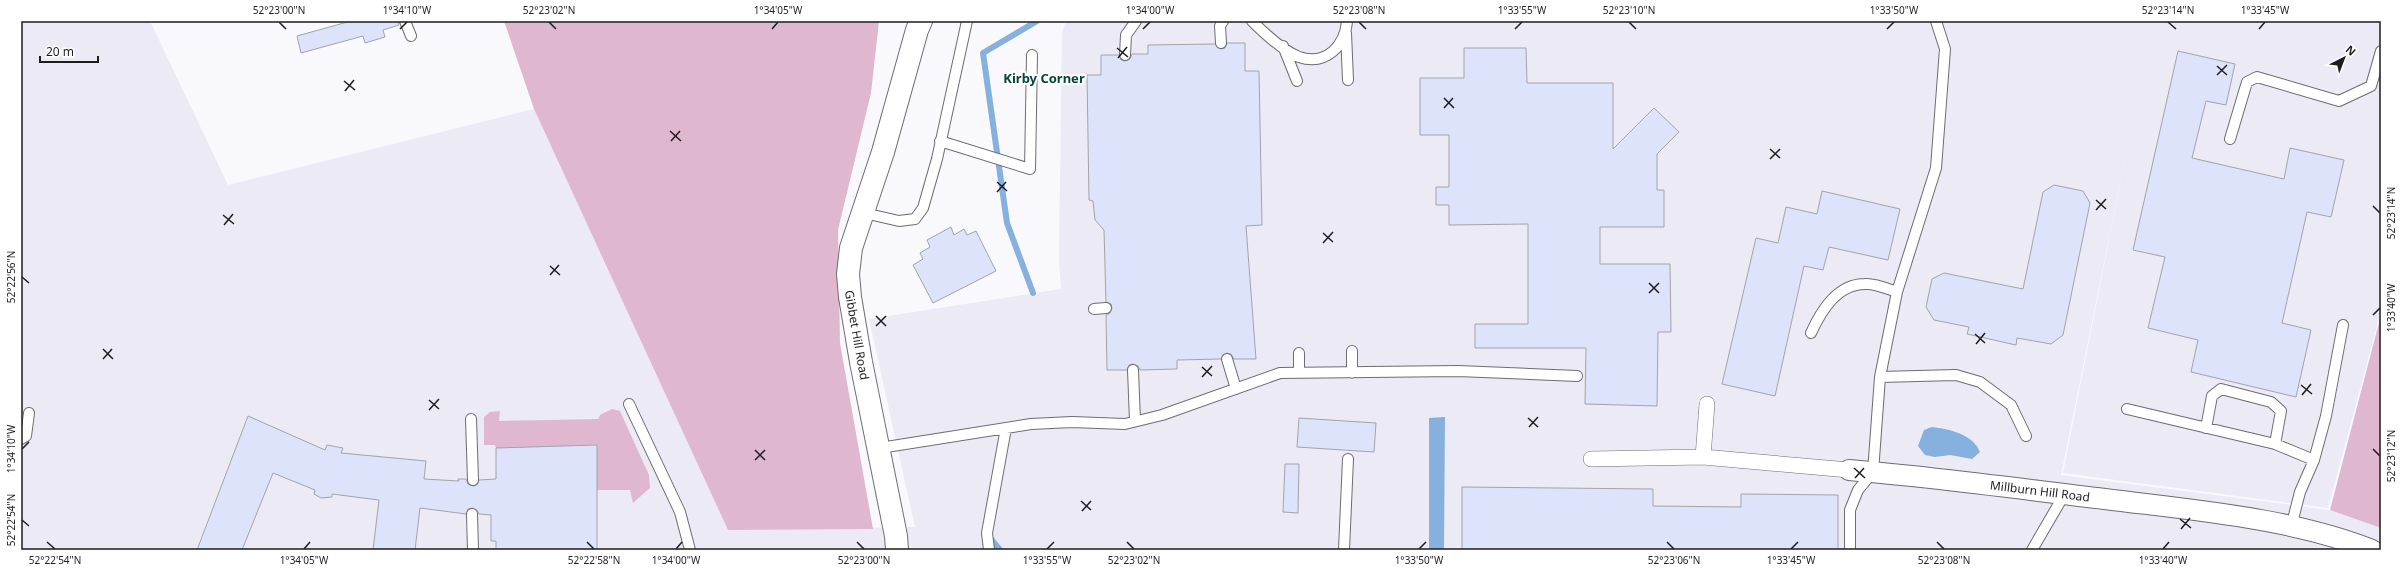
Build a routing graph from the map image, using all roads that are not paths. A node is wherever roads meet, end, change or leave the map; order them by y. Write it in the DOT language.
graph roads {
  1 [pos="405,21"];
  2 [pos="967,21"];
  3 [pos="1136,21"];
  4 [pos="1223,21"];
  5 [pos="1252,21"];
  6 [pos="1347,21"];
  7 [pos="1936,21"];
  8 [pos="918,24"];
  9 [pos="1346,33"];
  10 [pos="410,36"];
  11 [pos="1221,43"];
  12 [pos="1283,46"];
  13 [pos="2381,51"];
  14 [pos="1032,54"];
  15 [pos="1125,55"];
  16 [pos="1348,80"];
  17 [pos="1297,82"];
  18 [pos="2230,139"];
  19 [pos="940,141"];
  20 [pos="864,212"];
  21 [pos="1898,292"];
  22 [pos="1106,308"];
  23 [pos="1094,309"];
  24 [pos="2343,325"];
  25 [pos="1811,333"];
  26 [pos="1352,351"];
  27 [pos="1299,352"];
  28 [pos="1227,359"];
  29 [pos="1133,370"];
  30 [pos="1299,373"];
  31 [pos="1352,373"];
  32 [pos="1577,376"];
  33 [pos="1880,377"];
  34 [pos="1236,389"];
  35 [pos="629,404"];
  36 [pos="1707,404"];
  37 [pos="2127,409"];
  38 [pos="29,413"];
  39 [pos="471,419"];
  40 [pos="1135,421"];
  41 [pos="1006,428"];
  42 [pos="2206,428"];
  43 [pos="2026,436"];
  44 [pos="21,439"];
  45 [pos="2274,444"];
  46 [pos="880,448"];
  47 [pos="1703,457"];
  48 [pos="1348,459"];
  49 [pos="1591,459"];
  50 [pos="2314,460"];
  51 [pos="1849,470"];
  52 [pos="1873,472"];
  53 [pos="473,480"];
  54 [pos="2064,494"];
  55 [pos="472,514"];
  56 [pos="2291,527"];
  57 [pos="2362,548"];
  58 [pos="472,550"];
  59 [pos="690,550"];
  60 [pos="897,550"];
  61 [pos="989,550"];
  62 [pos="1344,550"];
  63 [pos="1850,550"];
  64 [pos="2032,550"];
  1 -- 10 [label="lane"];
  2 -- 19 [label="lane"];
  3 -- 15 [label="lane"];
  4 -- 11 [label="lane"];
  5 -- 12 [label="lane"];
  6 -- 9 [label="lane"];
  7 -- 21 [label="lane"];
  8 -- 20 [label="street, Gibbet Hill Road"];
  9 -- 12 [label="lane"];
  9 -- 16 [label="lane"];
  12 -- 17 [label="lane"];
  13 -- 18 [label="lane"];
  14 -- 19 [label="lane"];
  19 -- 20 [label="lane"];
  20 -- 46 [label="street, Gibbet Hill Road"];
  21 -- 25 [label="lane"];
  21 -- 33 [label="lane"];
  22 -- 23 [label="lane"];
  24 -- 50 [label="lane"];
  26 -- 31 [label="lane"];
  27 -- 30 [label="lane"];
  28 -- 34 [label="lane"];
  29 -- 40 [label="lane"];
  30 -- 31 [label="lane"];
  30 -- 34 [label="lane"];
  31 -- 32 [label="lane"];
  33 -- 43 [label="lane"];
  33 -- 52 [label="lane"];
  34 -- 40 [label="lane"];
  35 -- 59 [label="lane"];
  36 -- 47 [label="street"];
  37 -- 42 [label="lane"];
  38 -- 44 [label="lane"];
  39 -- 53 [label="lane"];
  40 -- 41 [label="lane"];
  41 -- 46 [label="lane"];
  41 -- 61 [label="lane"];
  42 -- 45 [label="lane"];
  42 -- 45 [label="lane"];
  45 -- 50 [label="lane"];
  46 -- 60 [label="street, Gibbet Hill Road"];
  47 -- 49 [label="street, Millburn Hill Road"];
  47 -- 51 [label="street, Millburn Hill Road"];
  48 -- 62 [label="lane"];
  50 -- 56 [label="lane"];
  51 -- 52 [label="street, Millburn Hill Road"];
  52 -- 54 [label="street, Millburn Hill Road"];
  52 -- 63 [label="lane"];
  54 -- 56 [label="street, Millburn Hill Road"];
  54 -- 64 [label="lane"];
  55 -- 58 [label="lane"];
  56 -- 57 [label="street, Millburn Hill Road"];
}
